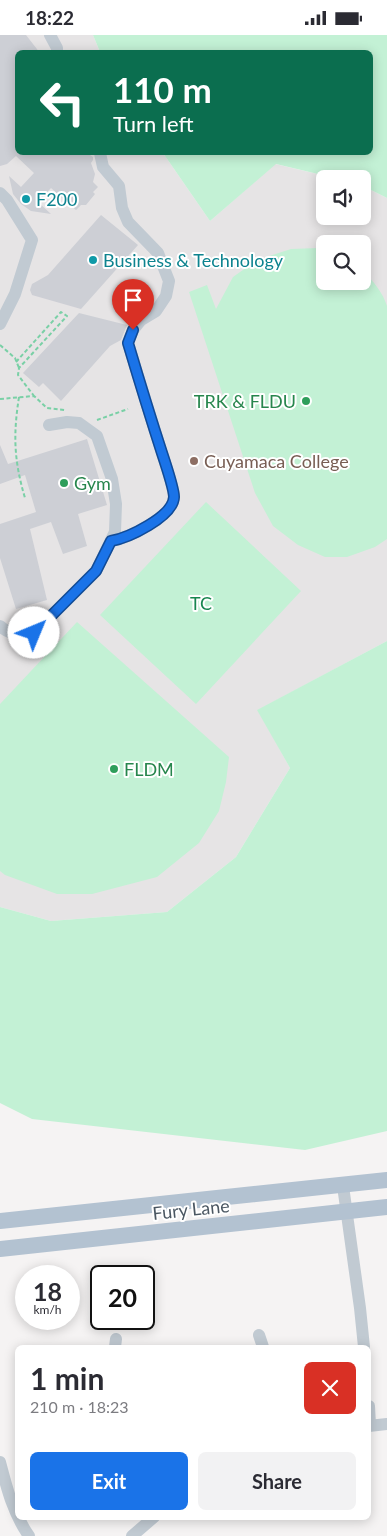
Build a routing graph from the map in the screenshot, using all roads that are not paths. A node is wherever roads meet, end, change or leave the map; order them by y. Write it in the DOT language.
graph roads {
  1 [pos="50,35"];
  2 [pos="57,50"];
  3 [pos="100,155"];
  4 [pos="0,193"];
  5 [pos="0,325"];
  6 [pos="49,425"];
  7 [pos="111,541"];
  8 [pos="0,626"];
  9 [pos="387,1180"];
  10 [pos="343,1186"];
  11 [pos="387,1207"];
  12 [pos="347,1212"];
  13 [pos="0,1221"];
  14 [pos="0,1249"];
  15 [pos="259,1335"];
  16 [pos="262,1345"];
  17 [pos="364,1345"];
  18 [pos="387,1424"];
  19 [pos="371,1425"];
  20 [pos="0,1462"];
  21 [pos="15,1514"];
  22 [pos="19,1520"];
  23 [pos="151,1520"];
  24 [pos="28,1536"];
  25 [pos="132,1536"];
  1 -- 2 [label="street"];
  3 -- 7 [label="street"];
  4 -- 5 [label="street"];
  6 -- 7 [label="street"];
  7 -- 8 [label="street"];
  9 -- 10 [label="main road, Fury Lane"];
  10 -- 12 [label="street"];
  10 -- 13 [label="main road, Fury Lane"];
  11 -- 12 [label="main road, Fury Lane"];
  12 -- 14 [label="main road, Fury Lane"];
  12 -- 17 [label="street"];
  15 -- 16 [label="street"];
  18 -- 19 [label="street"];
  20 -- 21 [label="street"];
  22 -- 24 [label="street"];
  23 -- 25 [label="street"];
}
